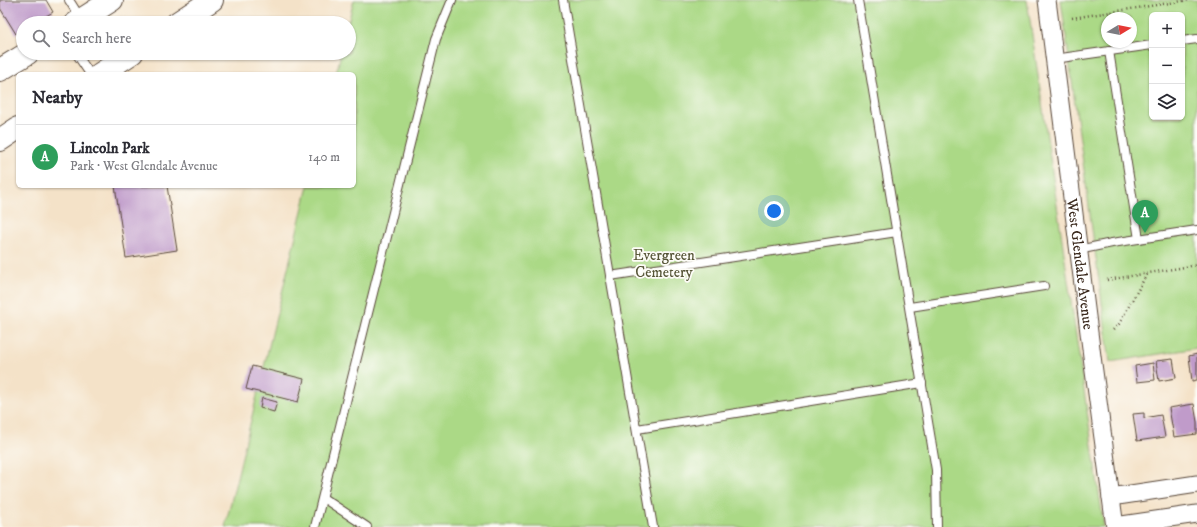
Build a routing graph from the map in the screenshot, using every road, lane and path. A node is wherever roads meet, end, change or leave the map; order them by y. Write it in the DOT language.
graph roads {
  1 [pos="68,0"];
  2 [pos="112,0"];
  3 [pos="212,0"];
  4 [pos="452,0"];
  5 [pos="563,0"];
  6 [pos="858,0"];
  7 [pos="1047,0"];
  8 [pos="1189,0"];
  9 [pos="76,16"];
  10 [pos="86,16"];
  11 [pos="188,16"];
  12 [pos="1072,18"];
  13 [pos="1197,39"];
  14 [pos="1185,41"];
  15 [pos="1149,45"];
  16 [pos="1109,51"];
  17 [pos="1054,59"];
  18 [pos="16,60"];
  19 [pos="81,60"];
  20 [pos="121,60"];
  21 [pos="0,70"];
  22 [pos="89,72"];
  23 [pos="103,72"];
  24 [pos="1197,230"];
  25 [pos="897,232"];
  26 [pos="1138,239"];
  27 [pos="1078,250"];
  28 [pos="1197,265"];
  29 [pos="1147,273"];
  30 [pos="610,276"];
  31 [pos="1107,280"];
  32 [pos="1044,286"];
  33 [pos="910,307"];
  34 [pos="1113,330"];
  35 [pos="922,383"];
  36 [pos="636,428"];
  37 [pos="1197,484"];
  38 [pos="323,498"];
  39 [pos="1111,498"];
  40 [pos="1197,514"];
  41 [pos="316,527"];
  42 [pos="367,527"];
  43 [pos="654,527"];
  44 [pos="937,527"];
  45 [pos="1115,527"];
  1 -- 9 [label="lane"];
  2 -- 10 [label="main road"];
  3 -- 11 [label="main road"];
  4 -- 38 [label="lane"];
  5 -- 30 [label="lane"];
  6 -- 25 [label="lane"];
  7 -- 17 [label="street, West Glendale Avenue"];
  8 -- 12 [label="path"];
  13 -- 14 [label="lane"];
  15 -- 16 [label="lane"];
  16 -- 17 [label="lane"];
  16 -- 26 [label="lane"];
  17 -- 27 [label="street, West Glendale Avenue"];
  18 -- 21 [label="main road"];
  19 -- 22 [label="lane"];
  20 -- 23 [label="main road"];
  24 -- 26 [label="lane"];
  25 -- 30 [label="lane"];
  25 -- 33 [label="lane"];
  26 -- 27 [label="lane"];
  27 -- 39 [label="street, West Glendale Avenue"];
  28 -- 29 [label="path"];
  29 -- 31 [label="path"];
  29 -- 34 [label="path"];
  30 -- 36 [label="lane"];
  32 -- 33 [label="lane"];
  33 -- 35 [label="lane"];
  35 -- 36 [label="lane"];
  35 -- 44 [label="lane"];
  36 -- 43 [label="lane"];
  37 -- 39 [label="street"];
  38 -- 41 [label="lane"];
  38 -- 42 [label="lane"];
  39 -- 45 [label="street, West Glendale Avenue"];
  40 -- 45 [label="street"];
}
